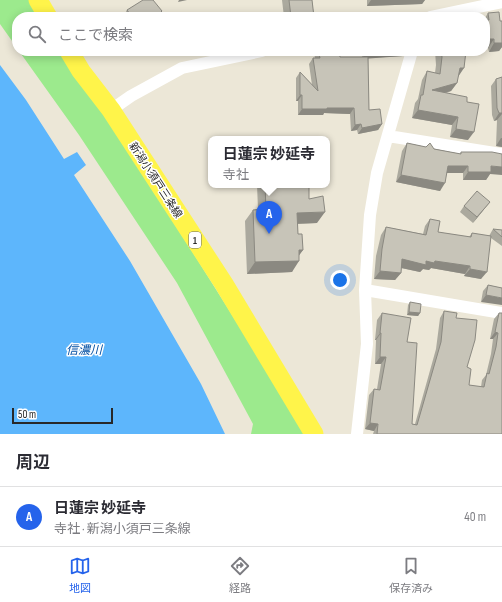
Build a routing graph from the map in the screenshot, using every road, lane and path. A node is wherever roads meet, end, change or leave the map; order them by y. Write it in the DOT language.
graph roads {
  1 [pos="38,0"];
  2 [pos="502,2"];
  3 [pos="45,12"];
  4 [pos="454,12"];
  5 [pos="72,56"];
  6 [pos="238,56"];
  7 [pos="411,56"];
  8 [pos="111,110"];
  9 [pos="388,136"];
  10 [pos="502,154"];
  11 [pos="365,290"];
  12 [pos="502,313"];
  13 [pos="314,434"];
  14 [pos="357,434"];
  1 -- 3 [label="main road"];
  2 -- 4 [label="street"];
  5 -- 8 [label="main road, 新潟小須戸三条線 / 1"];
  6 -- 8 [label="street"];
  7 -- 9 [label="street"];
  8 -- 13 [label="main road, 新潟小須戸三条線 / 1"];
  9 -- 10 [label="street"];
  9 -- 11 [label="street"];
  11 -- 12 [label="street"];
  11 -- 14 [label="street"];
}
